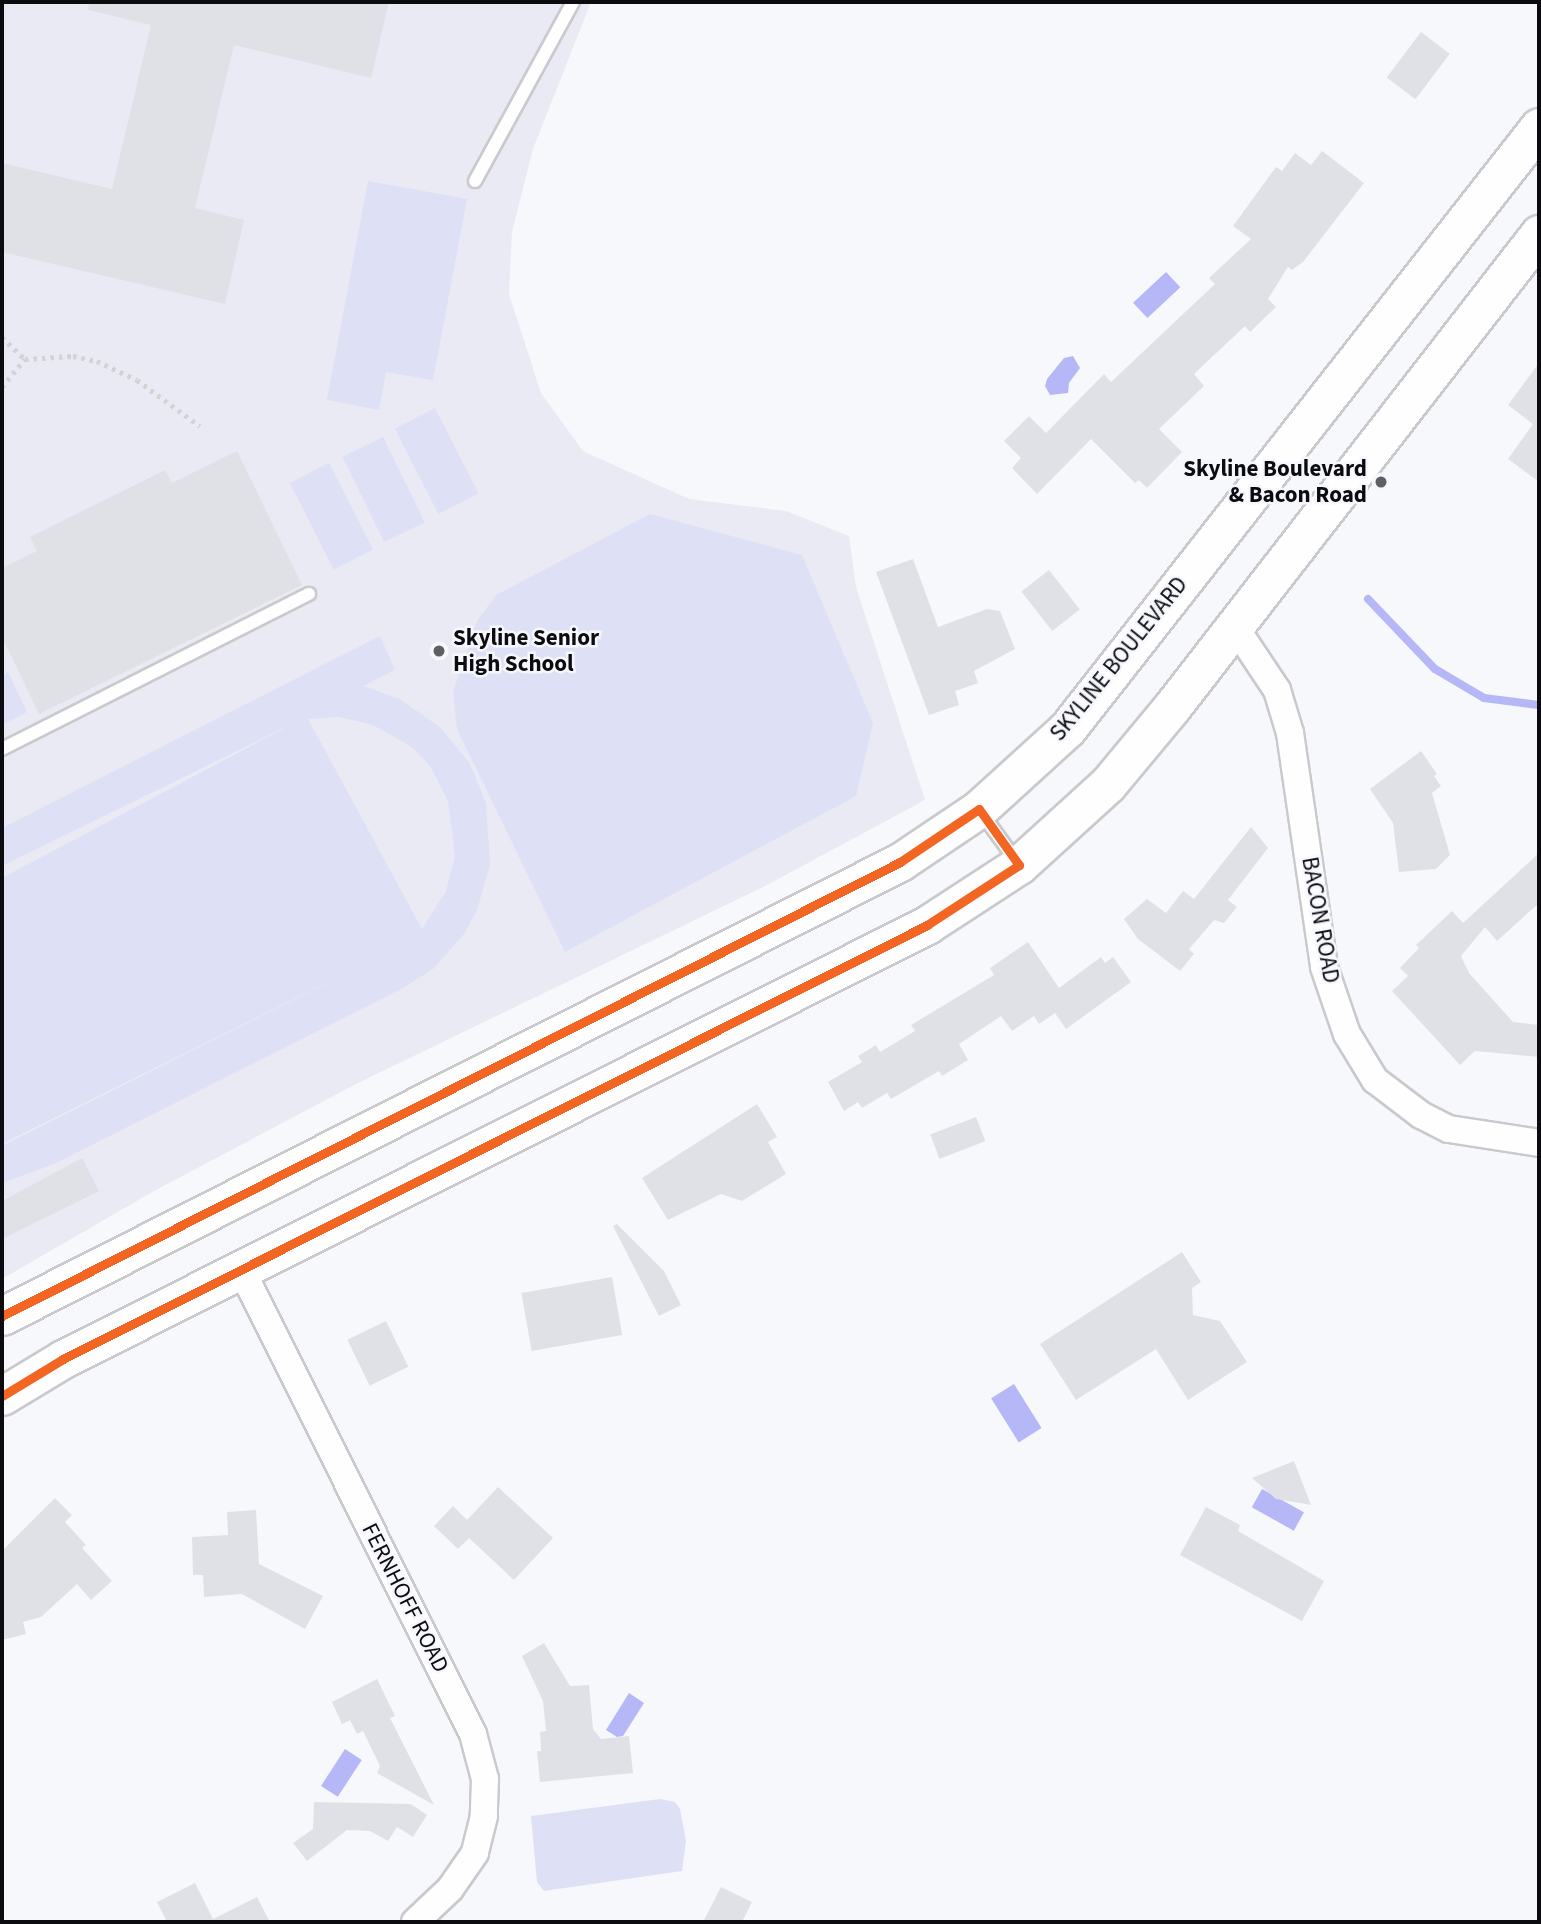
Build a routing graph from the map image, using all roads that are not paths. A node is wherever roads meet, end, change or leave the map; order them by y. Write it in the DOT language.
graph roads {
  1 [pos="573,2"];
  2 [pos="1539,127"];
  3 [pos="475,181"];
  4 [pos="1539,234"];
  5 [pos="309,594"];
  6 [pos="1235,627"];
  7 [pos="2,748"];
  8 [pos="979,809"];
  9 [pos="1019,865"];
  10 [pos="1539,1143"];
  11 [pos="242,1271"];
  12 [pos="2,1316"];
  13 [pos="2,1396"];
  14 [pos="415,1922"];
  1 -- 3 [label="lane"];
  2 -- 8 [label="main road, SKYLINE BOULEVARD"];
  4 -- 6 [label="main road"];
  5 -- 7 [label="lane"];
  6 -- 9 [label="main road"];
  6 -- 10 [label="street, BACON ROAD"];
  8 -- 9 [label="lane"];
  8 -- 12 [label="main road, SKYLINE BOULEVARD"];
  9 -- 11 [label="main road"];
  11 -- 13 [label="main road"];
  11 -- 14 [label="street, FERNHOFF ROAD"];
}
